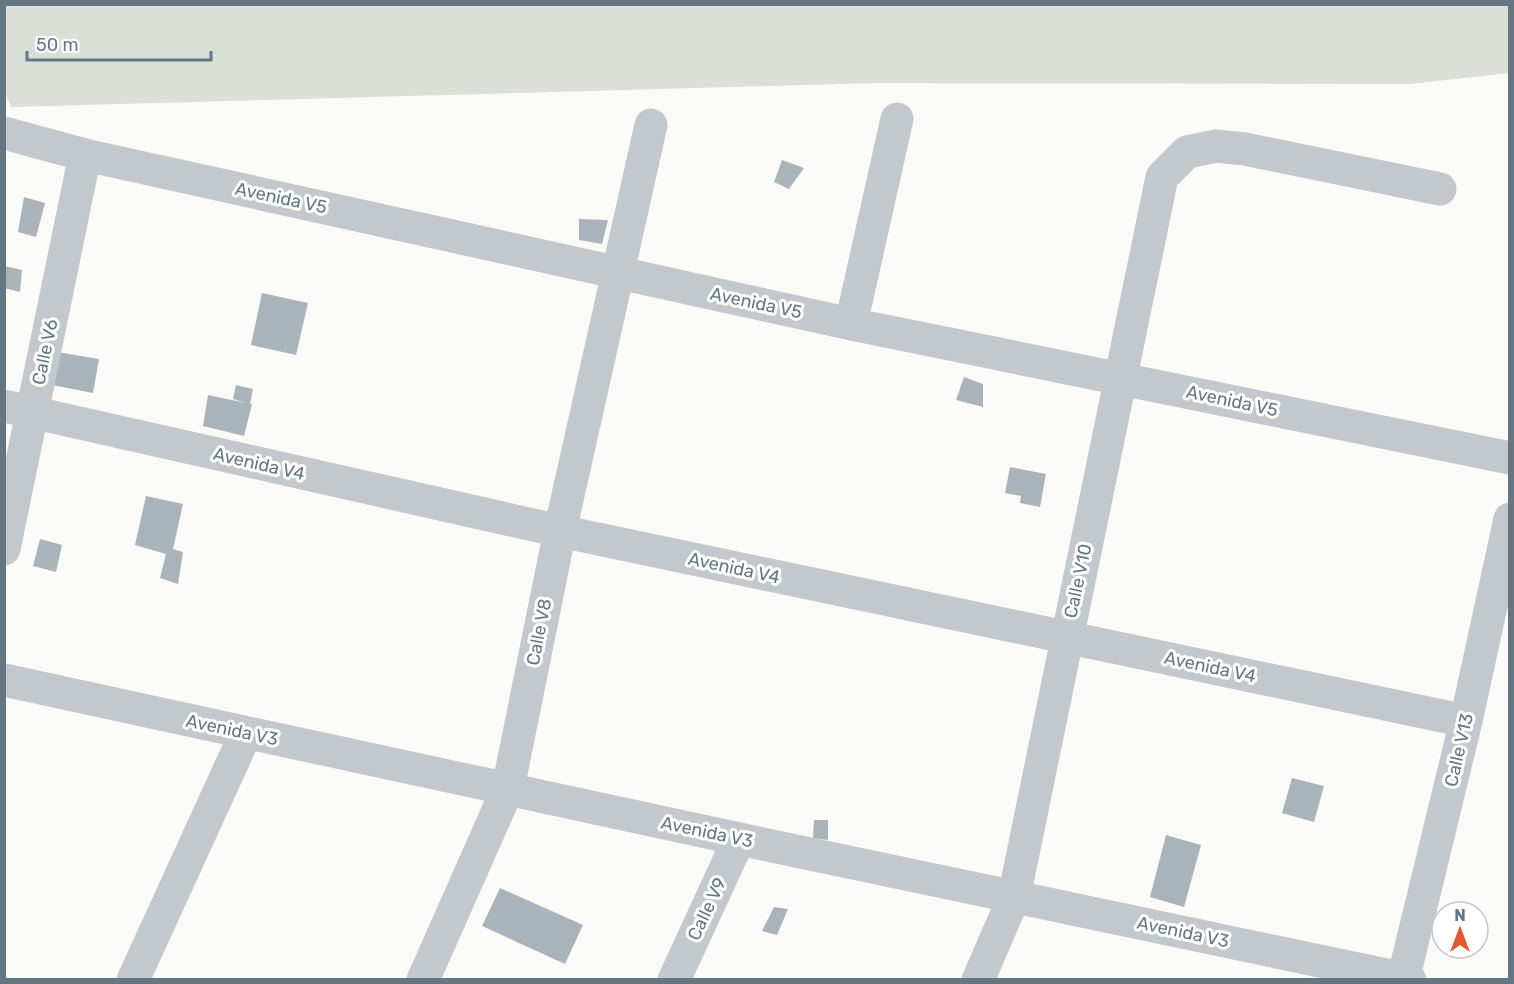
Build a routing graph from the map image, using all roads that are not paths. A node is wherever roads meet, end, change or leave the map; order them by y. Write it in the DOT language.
graph roads {
  1 [pos="897,119"];
  2 [pos="651,125"];
  3 [pos="4,134"];
  4 [pos="85,155"];
  5 [pos="1440,189"];
  6 [pos="619,272"];
  7 [pos="851,324"];
  8 [pos="1120,377"];
  9 [pos="18,410"];
  10 [pos="1509,458"];
  11 [pos="1509,519"];
  12 [pos="560,531"];
  13 [pos="4,549"];
  14 [pos="1067,637"];
  15 [pos="4,680"];
  16 [pos="1466,720"];
  17 [pos="246,733"];
  18 [pos="508,788"];
  19 [pos="739,839"];
  20 [pos="1014,897"];
  21 [pos="1406,979"];
  22 [pos="133,980"];
  23 [pos="423,980"];
  24 [pos="674,980"];
  25 [pos="978,980"];
  1 -- 7 [label="street"];
  2 -- 6 [label="street, Calle V8"];
  3 -- 4 [label="street, Avenida V5"];
  4 -- 6 [label="street, Avenida V5"];
  4 -- 9 [label="street, Calle V6"];
  5 -- 8 [label="street, Calle V10"];
  6 -- 7 [label="street, Avenida V5"];
  6 -- 12 [label="street, Calle V8"];
  7 -- 8 [label="street, Avenida V5"];
  8 -- 10 [label="street, Avenida V5"];
  8 -- 14 [label="street, Calle V10"];
  9 -- 12 [label="street, Avenida V4"];
  9 -- 13 [label="street, Calle V6"];
  11 -- 16 [label="street, Calle V13"];
  12 -- 14 [label="street, Avenida V4"];
  12 -- 18 [label="street, Calle V8"];
  14 -- 16 [label="street, Avenida V4"];
  14 -- 20 [label="street, Calle V10"];
  15 -- 17 [label="street, Avenida V3"];
  16 -- 21 [label="street, Calle V13"];
  17 -- 18 [label="street, Avenida V3"];
  17 -- 22 [label="street"];
  18 -- 19 [label="street, Avenida V3"];
  18 -- 23 [label="street, Calle V8"];
  19 -- 20 [label="street, Avenida V3"];
  19 -- 24 [label="street, Calle V9"];
  20 -- 21 [label="street, Avenida V3"];
  20 -- 25 [label="street, Calle V10"];
}
